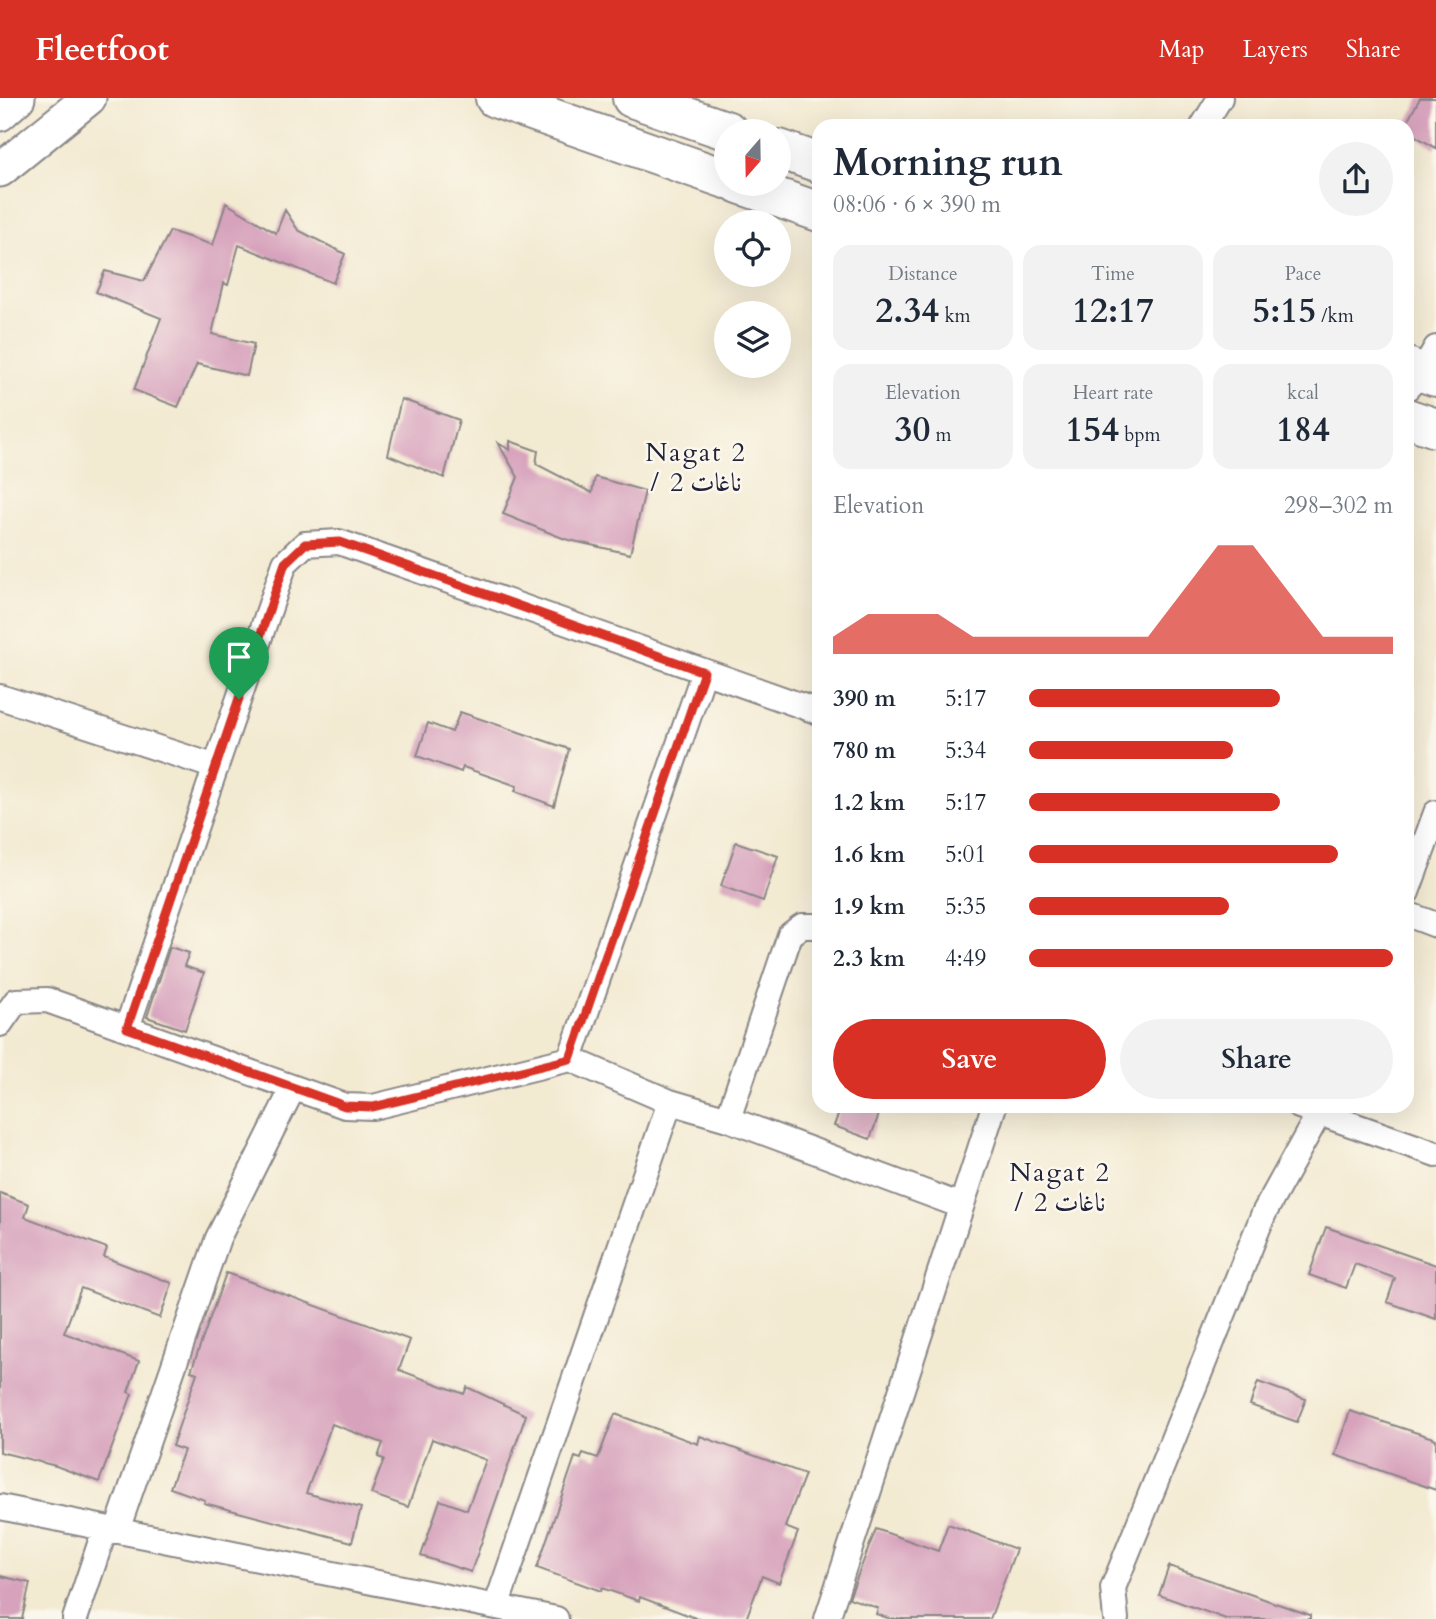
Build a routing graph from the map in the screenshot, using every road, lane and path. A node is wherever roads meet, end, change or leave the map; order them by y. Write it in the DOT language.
graph roads {
  1 [pos="18,98"];
  2 [pos="89,98"];
  3 [pos="495,98"];
  4 [pos="632,98"];
  5 [pos="1220,98"];
  6 [pos="0,114"];
  7 [pos="1207,119"];
  8 [pos="714,126"];
  9 [pos="791,153"];
  10 [pos="812,161"];
  11 [pos="0,170"];
  12 [pos="714,175"];
  13 [pos="773,196"];
  14 [pos="812,210"];
  15 [pos="1414,420"];
  16 [pos="1436,428"];
  17 [pos="704,672"];
  18 [pos="0,697"];
  19 [pos="812,710"];
  20 [pos="216,767"];
  21 [pos="1436,813"];
  22 [pos="1414,873"];
  23 [pos="1414,917"];
  24 [pos="1436,925"];
  25 [pos="812,926"];
  26 [pos="0,1024"];
  27 [pos="127,1028"];
  28 [pos="570,1059"];
  29 [pos="293,1088"];
  30 [pos="670,1102"];
  31 [pos="992,1113"];
  32 [pos="1312,1113"];
  33 [pos="1325,1113"];
  34 [pos="727,1119"];
  35 [pos="1436,1154"];
  36 [pos="959,1205"];
  37 [pos="0,1507"];
  38 [pos="111,1530"];
  39 [pos="496,1607"];
  40 [pos="75,1619"];
  41 [pos="556,1619"];
  42 [pos="827,1619"];
  43 [pos="1116,1619"];
  1 -- 6 [label="street"];
  2 -- 11 [label="street"];
  3 -- 12 [label="main road"];
  4 -- 8 [label="main road"];
  5 -- 7 [label="street"];
  9 -- 10 [label="main road"];
  13 -- 14 [label="main road"];
  15 -- 16 [label="main road"];
  17 -- 19 [label="street"];
  17 -- 20 [label="street"];
  17 -- 28 [label="street"];
  18 -- 20 [label="street"];
  20 -- 27 [label="street"];
  21 -- 22 [label="street"];
  23 -- 24 [label="street"];
  25 -- 34 [label="street"];
  26 -- 27 [label="street"];
  27 -- 29 [label="street"];
  28 -- 29 [label="street"];
  28 -- 30 [label="street"];
  29 -- 38 [label="street"];
  30 -- 34 [label="street"];
  30 -- 39 [label="street"];
  31 -- 36 [label="street"];
  32 -- 43 [label="street"];
  33 -- 35 [label="street"];
  34 -- 36 [label="street"];
  36 -- 42 [label="street"];
  37 -- 38 [label="street"];
  38 -- 39 [label="street"];
  38 -- 40 [label="street"];
  39 -- 41 [label="street"];
}
